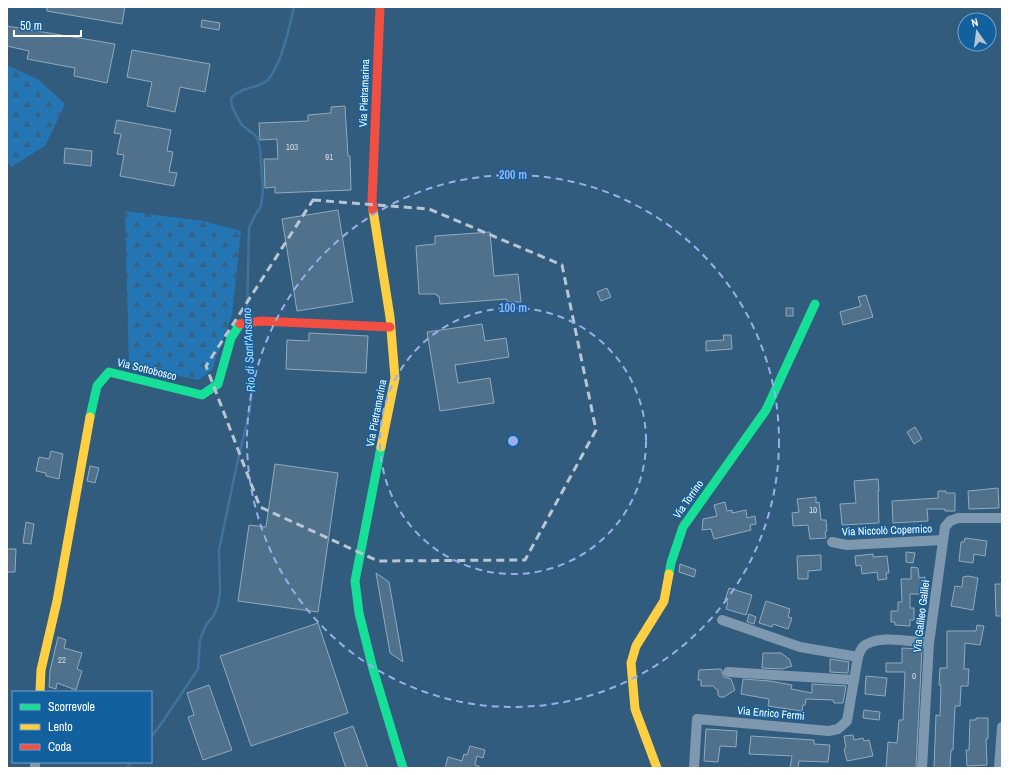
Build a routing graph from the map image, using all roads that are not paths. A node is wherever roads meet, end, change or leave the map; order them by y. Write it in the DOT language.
graph roads {
  1 [pos="380,7"];
  2 [pos="815,304"];
  3 [pos="390,327"];
  4 [pos="1002,518"];
  5 [pos="943,540"];
  6 [pos="832,542"];
  7 [pos="722,620"];
  8 [pos="929,643"];
  9 [pos="858,657"];
  10 [pos="728,672"];
  11 [pos="854,680"];
  12 [pos="40,691"];
  13 [pos="1002,727"];
  14 [pos="403,768"];
  15 [pos="657,768"];
  16 [pos="694,768"];
  17 [pos="922,768"];
  18 [pos="999,768"];
  1 -- 3 [label="street, Via Pietramarina"];
  2 -- 15 [label="street, Via Torrino"];
  3 -- 12 [label="street, Via Sottobosco"];
  3 -- 14 [label="street, Via Pietramarina"];
  4 -- 5 [label="street, Via Galileo Galilei"];
  5 -- 6 [label="street, Via Niccolò Copernico"];
  5 -- 8 [label="street, Via Galileo Galilei"];
  7 -- 9 [label="street"];
  8 -- 9 [label="street"];
  8 -- 17 [label="street, Via Galileo Galilei"];
  9 -- 11 [label="street, Via Enrico Fermi"];
  10 -- 11 [label="street"];
  11 -- 16 [label="street, Via Enrico Fermi"];
  13 -- 18 [label="street"];
}
